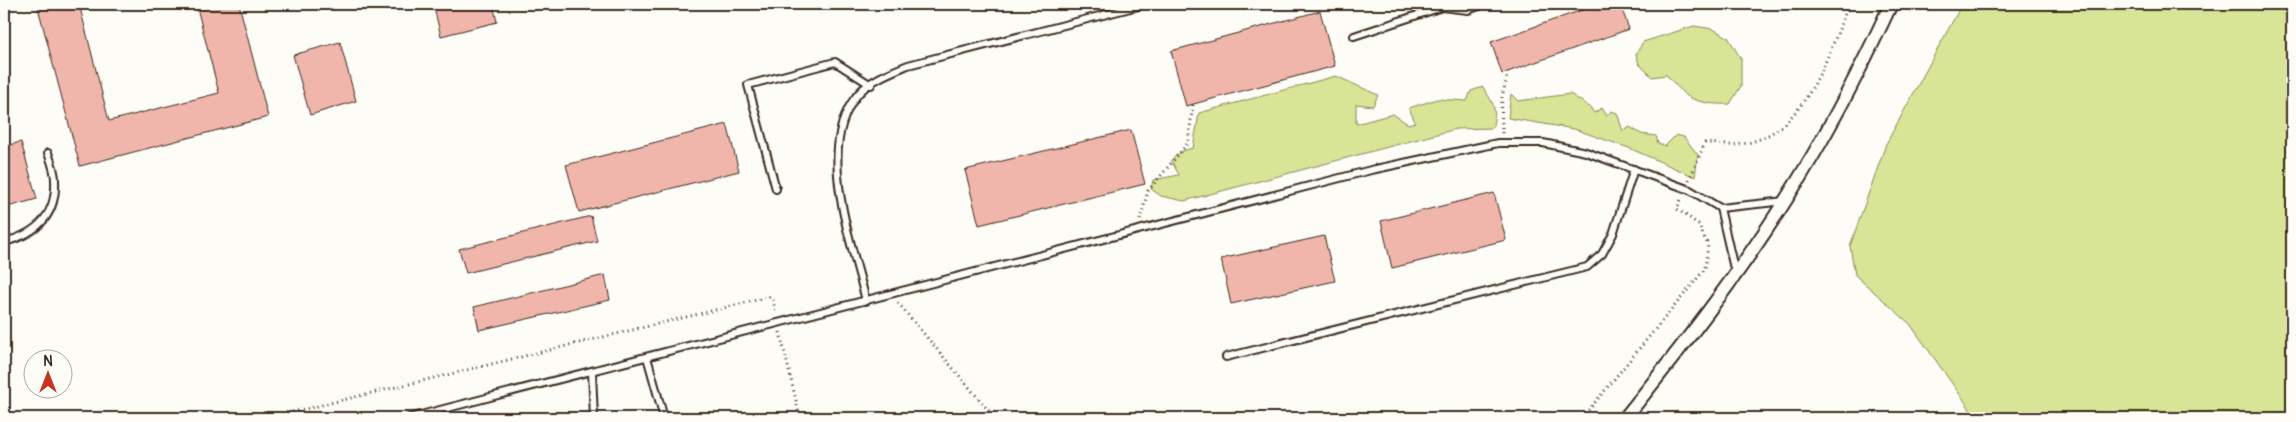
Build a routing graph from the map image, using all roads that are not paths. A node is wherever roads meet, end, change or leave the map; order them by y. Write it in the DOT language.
graph roads {
  1 [pos="1146,4"];
  2 [pos="1484,4"];
  3 [pos="1891,4"];
  4 [pos="1441,5"];
  5 [pos="1354,36"];
  6 [pos="871,85"];
  7 [pos="48,153"];
  8 [pos="1634,169"];
  9 [pos="776,189"];
  10 [pos="1786,201"];
  11 [pos="1720,208"];
  12 [pos="4,242"];
  13 [pos="1736,274"];
  14 [pos="866,300"];
  15 [pos="1226,357"];
  16 [pos="647,358"];
  17 [pos="592,372"];
  18 [pos="420,417"];
  19 [pos="409,418"];
  20 [pos="594,418"];
  21 [pos="664,418"];
  22 [pos="1625,418"];
  1 -- 6 [label="lane"];
  2 -- 4 [label="lane"];
  3 -- 10 [label="street"];
  4 -- 5 [label="lane"];
  6 -- 9 [label="lane"];
  6 -- 14 [label="lane"];
  7 -- 12 [label="lane"];
  8 -- 11 [label="lane"];
  8 -- 14 [label="lane"];
  8 -- 15 [label="lane"];
  10 -- 11 [label="lane"];
  10 -- 13 [label="street"];
  11 -- 13 [label="lane"];
  13 -- 22 [label="street"];
  14 -- 16 [label="lane"];
  16 -- 17 [label="lane"];
  16 -- 21 [label="lane"];
  17 -- 18 [label="lane"];
  17 -- 20 [label="lane"];
  18 -- 19 [label="lane"];
}
